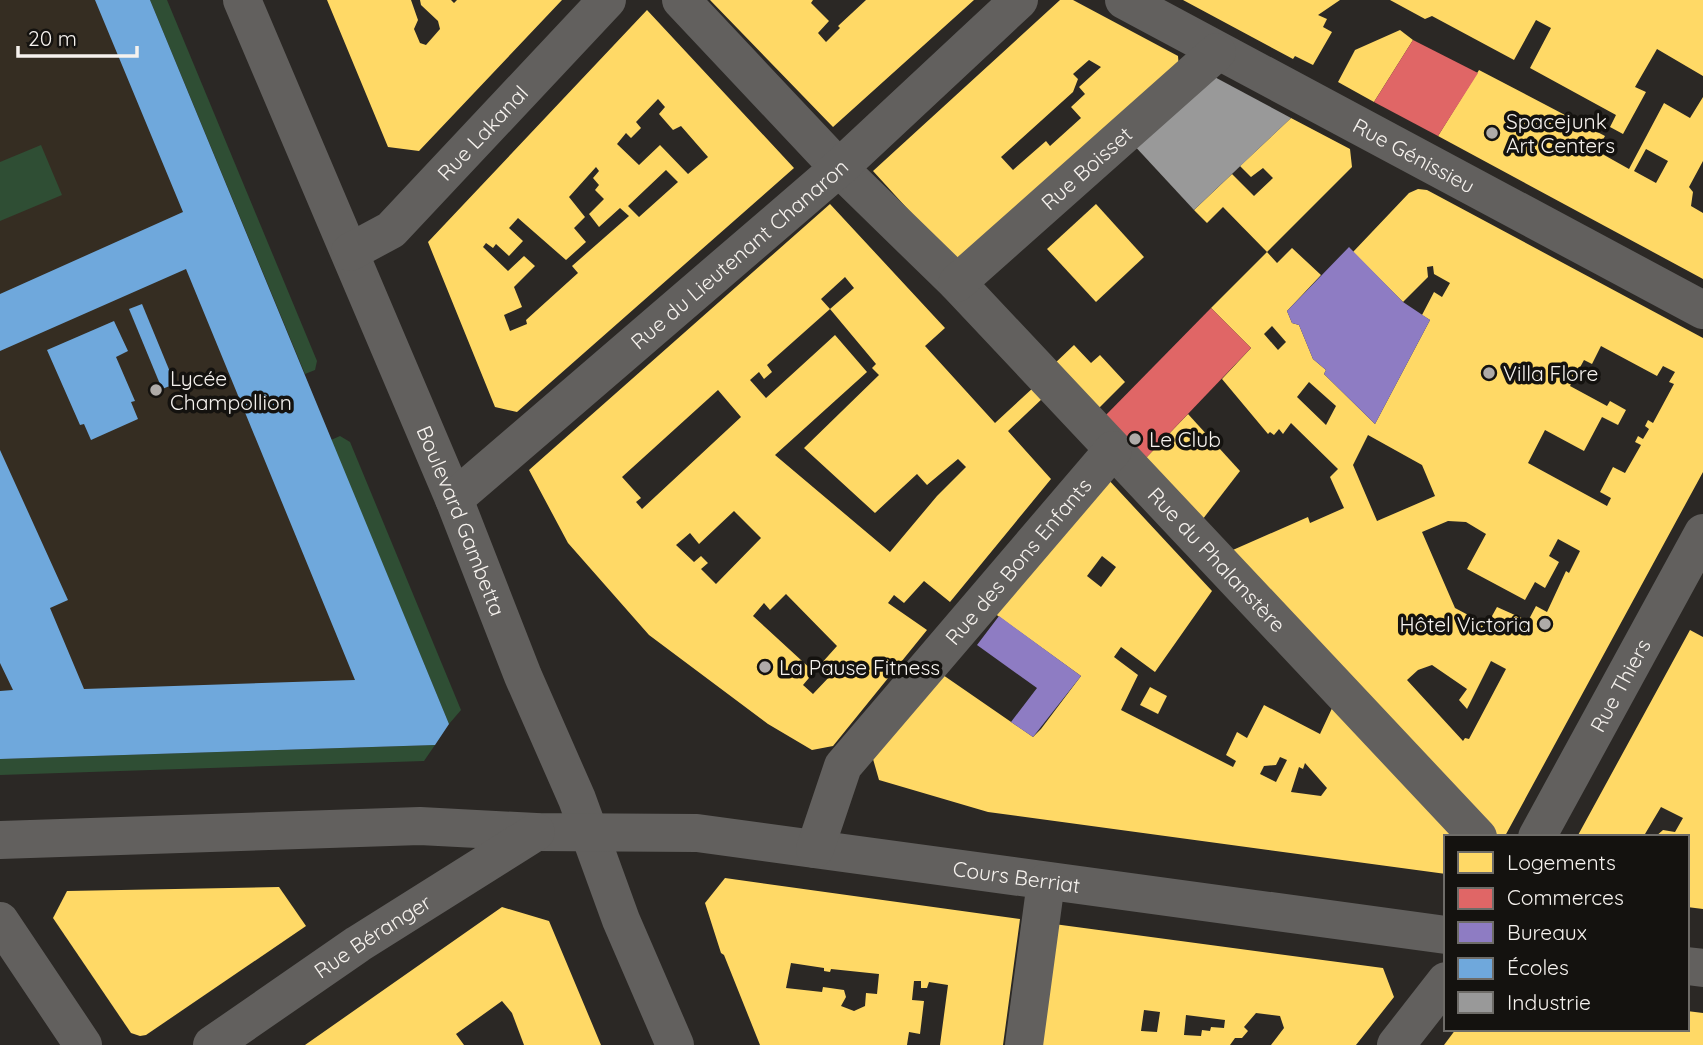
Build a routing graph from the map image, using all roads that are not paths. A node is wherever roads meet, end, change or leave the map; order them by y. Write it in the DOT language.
graph roads {
  1 [pos="242,0"];
  2 [pos="607,0"];
  3 [pos="681,0"];
  4 [pos="1019,0"];
  5 [pos="1124,0"];
  6 [pos="1217,52"];
  7 [pos="839,168"];
  8 [pos="350,252"];
  9 [pos="957,283"];
  10 [pos="1703,310"];
  11 [pos="1113,450"];
  12 [pos="454,499"];
  13 [pos="1703,533"];
  14 [pos="588,831"];
  15 [pos="536,832"];
  16 [pos="1476,835"];
  17 [pos="1538,835"];
  18 [pos="0,841"];
  19 [pos="815,849"];
  20 [pos="1046,882"];
  21 [pos="0,921"];
  22 [pos="1444,935"];
  23 [pos="1444,984"];
  24 [pos="83,1045"];
  25 [pos="212,1045"];
  26 [pos="675,1045"];
  27 [pos="1024,1045"];
  28 [pos="1396,1045"];
  1 -- 8 [label="street, Boulevard Gambetta"];
  2 -- 8 [label="street, Rue Lakanal"];
  3 -- 7 [label="street, Rue du Phalanstère"];
  4 -- 7 [label="street, Rue du Lieutenant Chanaron"];
  5 -- 6 [label="street, Rue Génissieu"];
  6 -- 9 [label="street, Rue Boisset"];
  6 -- 10 [label="street, Rue Génissieu"];
  7 -- 9 [label="street, Rue du Phalanstère"];
  7 -- 12 [label="street, Rue du Lieutenant Chanaron"];
  8 -- 12 [label="street, Boulevard Gambetta"];
  9 -- 11 [label="street, Rue du Phalanstère"];
  11 -- 16 [label="street, Rue du Phalanstère"];
  11 -- 19 [label="street, Rue des Bons Enfants"];
  12 -- 14 [label="street, Boulevard Gambetta"];
  13 -- 17 [label="street, Rue Thiers"];
  14 -- 15 [label="street, Cours Berriat"];
  14 -- 19 [label="street, Cours Berriat"];
  14 -- 26 [label="street, Boulevard Gambetta"];
  15 -- 18 [label="street, Cours Berriat"];
  15 -- 25 [label="street, Rue Béranger"];
  19 -- 20 [label="street, Cours Berriat"];
  20 -- 22 [label="street, Cours Berriat"];
  20 -- 27 [label="street"];
  21 -- 24 [label="street"];
  23 -- 28 [label="street"];
}
